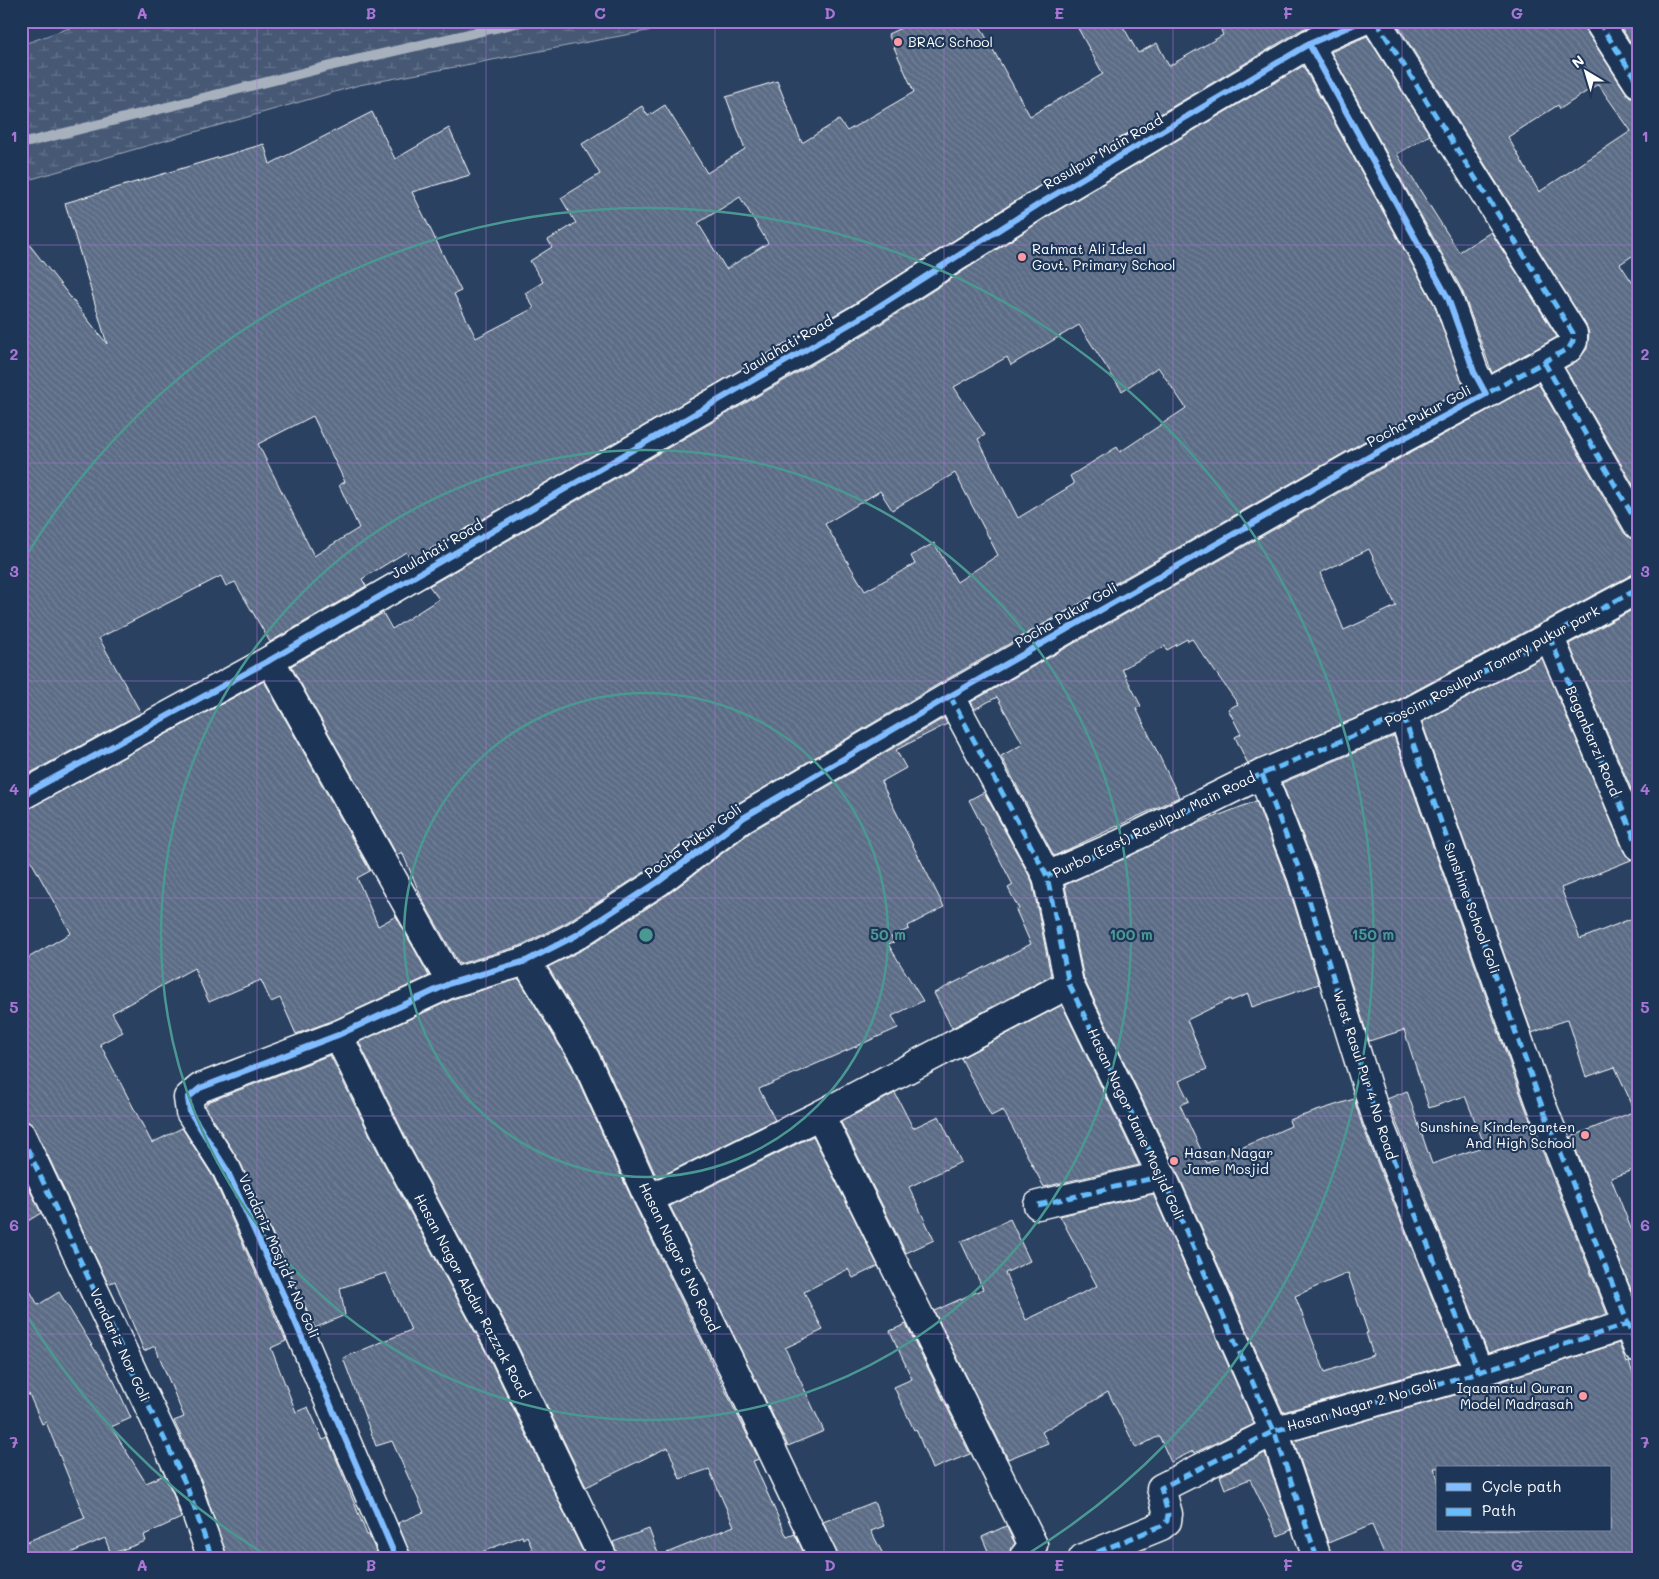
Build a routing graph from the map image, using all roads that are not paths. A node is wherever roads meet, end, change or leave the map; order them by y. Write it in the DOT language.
graph roads {
  1 [pos="1362,21"];
  2 [pos="1376,21"];
  3 [pos="1598,21"];
  4 [pos="1309,44"];
  5 [pos="1638,83"];
  6 [pos="862,317"];
  7 [pos="1544,362"];
  8 [pos="1486,394"];
  9 [pos="1638,525"];
  10 [pos="1638,589"];
  11 [pos="1549,636"];
  12 [pos="270,660"];
  13 [pos="950,696"];
  14 [pos="1403,715"];
  15 [pos="1262,774"];
  16 [pos="21,796"];
  17 [pos="1638,846"];
  18 [pos="1047,876"];
  19 [pos="526,961"];
  20 [pos="451,983"];
  21 [pos="1069,984"];
  22 [pos="327,1039"];
  23 [pos="820,1115"];
  24 [pos="21,1135"];
  25 [pos="1162,1176"];
  26 [pos="649,1199"];
  27 [pos="1038,1205"];
  28 [pos="1628,1324"];
  29 [pos="1638,1349"];
  30 [pos="1479,1372"];
  31 [pos="1274,1431"];
  32 [pos="212,1558"];
  33 [pos="396,1558"];
  34 [pos="603,1558"];
  35 [pos="823,1558"];
  36 [pos="1023,1558"];
  37 [pos="1083,1558"];
  38 [pos="1317,1558"];
  1 -- 4 [label="street, Rasulpur Main Road"];
  2 -- 7 [label="street"];
  3 -- 5 [label="street"];
  4 -- 6 [label="street, Rasulpur Main Road"];
  4 -- 8 [label="street, Pocha Pukur Goli"];
  6 -- 12 [label="street, Jaulahati Road"];
  7 -- 8 [label="street"];
  7 -- 9 [label="street"];
  8 -- 13 [label="street, Pocha Pukur Goli"];
  10 -- 11 [label="street, Poscim Rosulpur Tonary pukur park"];
  11 -- 14 [label="street, Poscim Rosulpur Tonary pukur park"];
  11 -- 17 [label="street, Baganbarzi Road"];
  12 -- 16 [label="street, Jaulahati Road"];
  12 -- 20 [label="street"];
  13 -- 18 [label="street, Hasan Nagor Jame Mosjid Goli"];
  13 -- 19 [label="street, Pocha Pukur Goli"];
  14 -- 15 [label="street, Poscim Rosulpur Tonary pukur park"];
  14 -- 28 [label="street, Sunshine School Goli"];
  15 -- 18 [label="street, Purbo (East) Rasulpur Main Road"];
  15 -- 30 [label="street, Wast Rasul Pur 4 No Road"];
  18 -- 21 [label="street, Hasan Nagor Jame Mosjid Goli"];
  19 -- 20 [label="street, Pocha Pukur Goli"];
  19 -- 26 [label="street, Hasan Nagor 3 No Road"];
  20 -- 22 [label="street, Pocha Pukur Goli"];
  21 -- 23 [label="street"];
  21 -- 25 [label="street, Hasan Nagor Jame Mosjid Goli"];
  22 -- 33 [label="street, Vandariz Mosjid 4 No Goli"];
  22 -- 34 [label="street, Hasan Nagor Abdur Razzak Road"];
  23 -- 26 [label="street"];
  23 -- 36 [label="street"];
  24 -- 32 [label="street, Vandariz Nor Goli"];
  25 -- 27 [label="street"];
  25 -- 31 [label="street, Hasan Nagor Jame Mosjid Goli"];
  26 -- 35 [label="street, Hasan Nagor 3 No Road"];
  28 -- 29 [label="street, Sunshine School Goli"];
  28 -- 30 [label="street, Hasan Nagar 2 No Goli"];
  30 -- 31 [label="street, Hasan Nagar 2 No Goli"];
  31 -- 37 [label="street, Hasan Nagar 2 No Goli"];
  31 -- 38 [label="street, Hasan Nagor Jame Mosjid Goli"];
}
